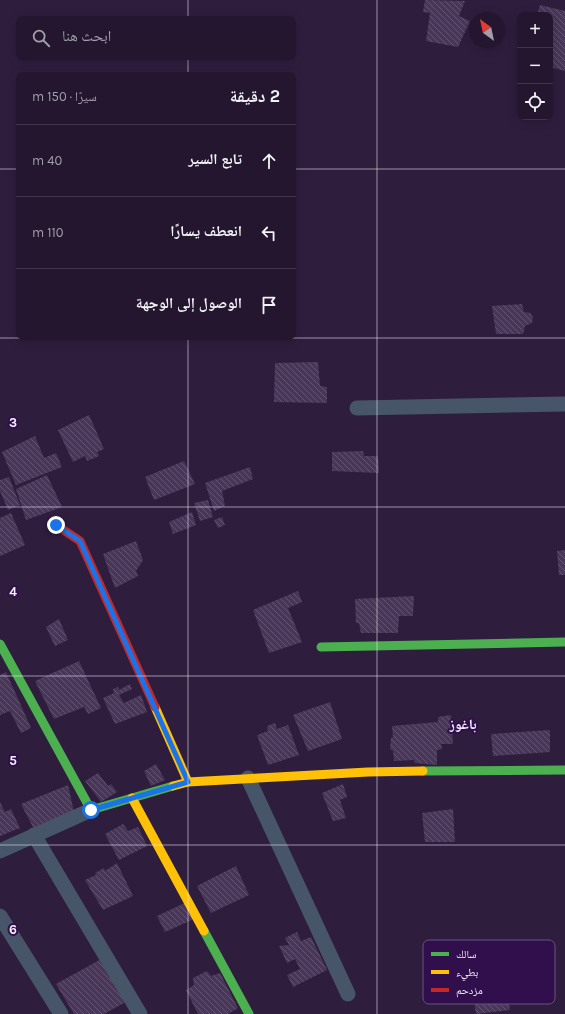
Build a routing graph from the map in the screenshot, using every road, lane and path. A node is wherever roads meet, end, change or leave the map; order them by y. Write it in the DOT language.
graph roads {
  1 [pos="565,404"];
  2 [pos="357,408"];
  3 [pos="56,525"];
  4 [pos="565,642"];
  5 [pos="0,644"];
  6 [pos="321,647"];
  7 [pos="565,770"];
  8 [pos="248,778"];
  9 [pos="188,782"];
  10 [pos="132,798"];
  11 [pos="91,810"];
  12 [pos="34,835"];
  13 [pos="0,851"];
  14 [pos="0,916"];
  15 [pos="348,994"];
  16 [pos="61,1014"];
  17 [pos="140,1014"];
  18 [pos="249,1014"];
  1 -- 2 [label="street"];
  3 -- 9 [label="street"];
  4 -- 6 [label="street"];
  5 -- 11 [label="street"];
  7 -- 8 [label="street"];
  8 -- 9 [label="street"];
  8 -- 15 [label="street"];
  9 -- 10 [label="street"];
  10 -- 11 [label="street"];
  10 -- 18 [label="street"];
  11 -- 12 [label="street"];
  12 -- 13 [label="street"];
  12 -- 17 [label="street"];
  14 -- 16 [label="street"];
}
